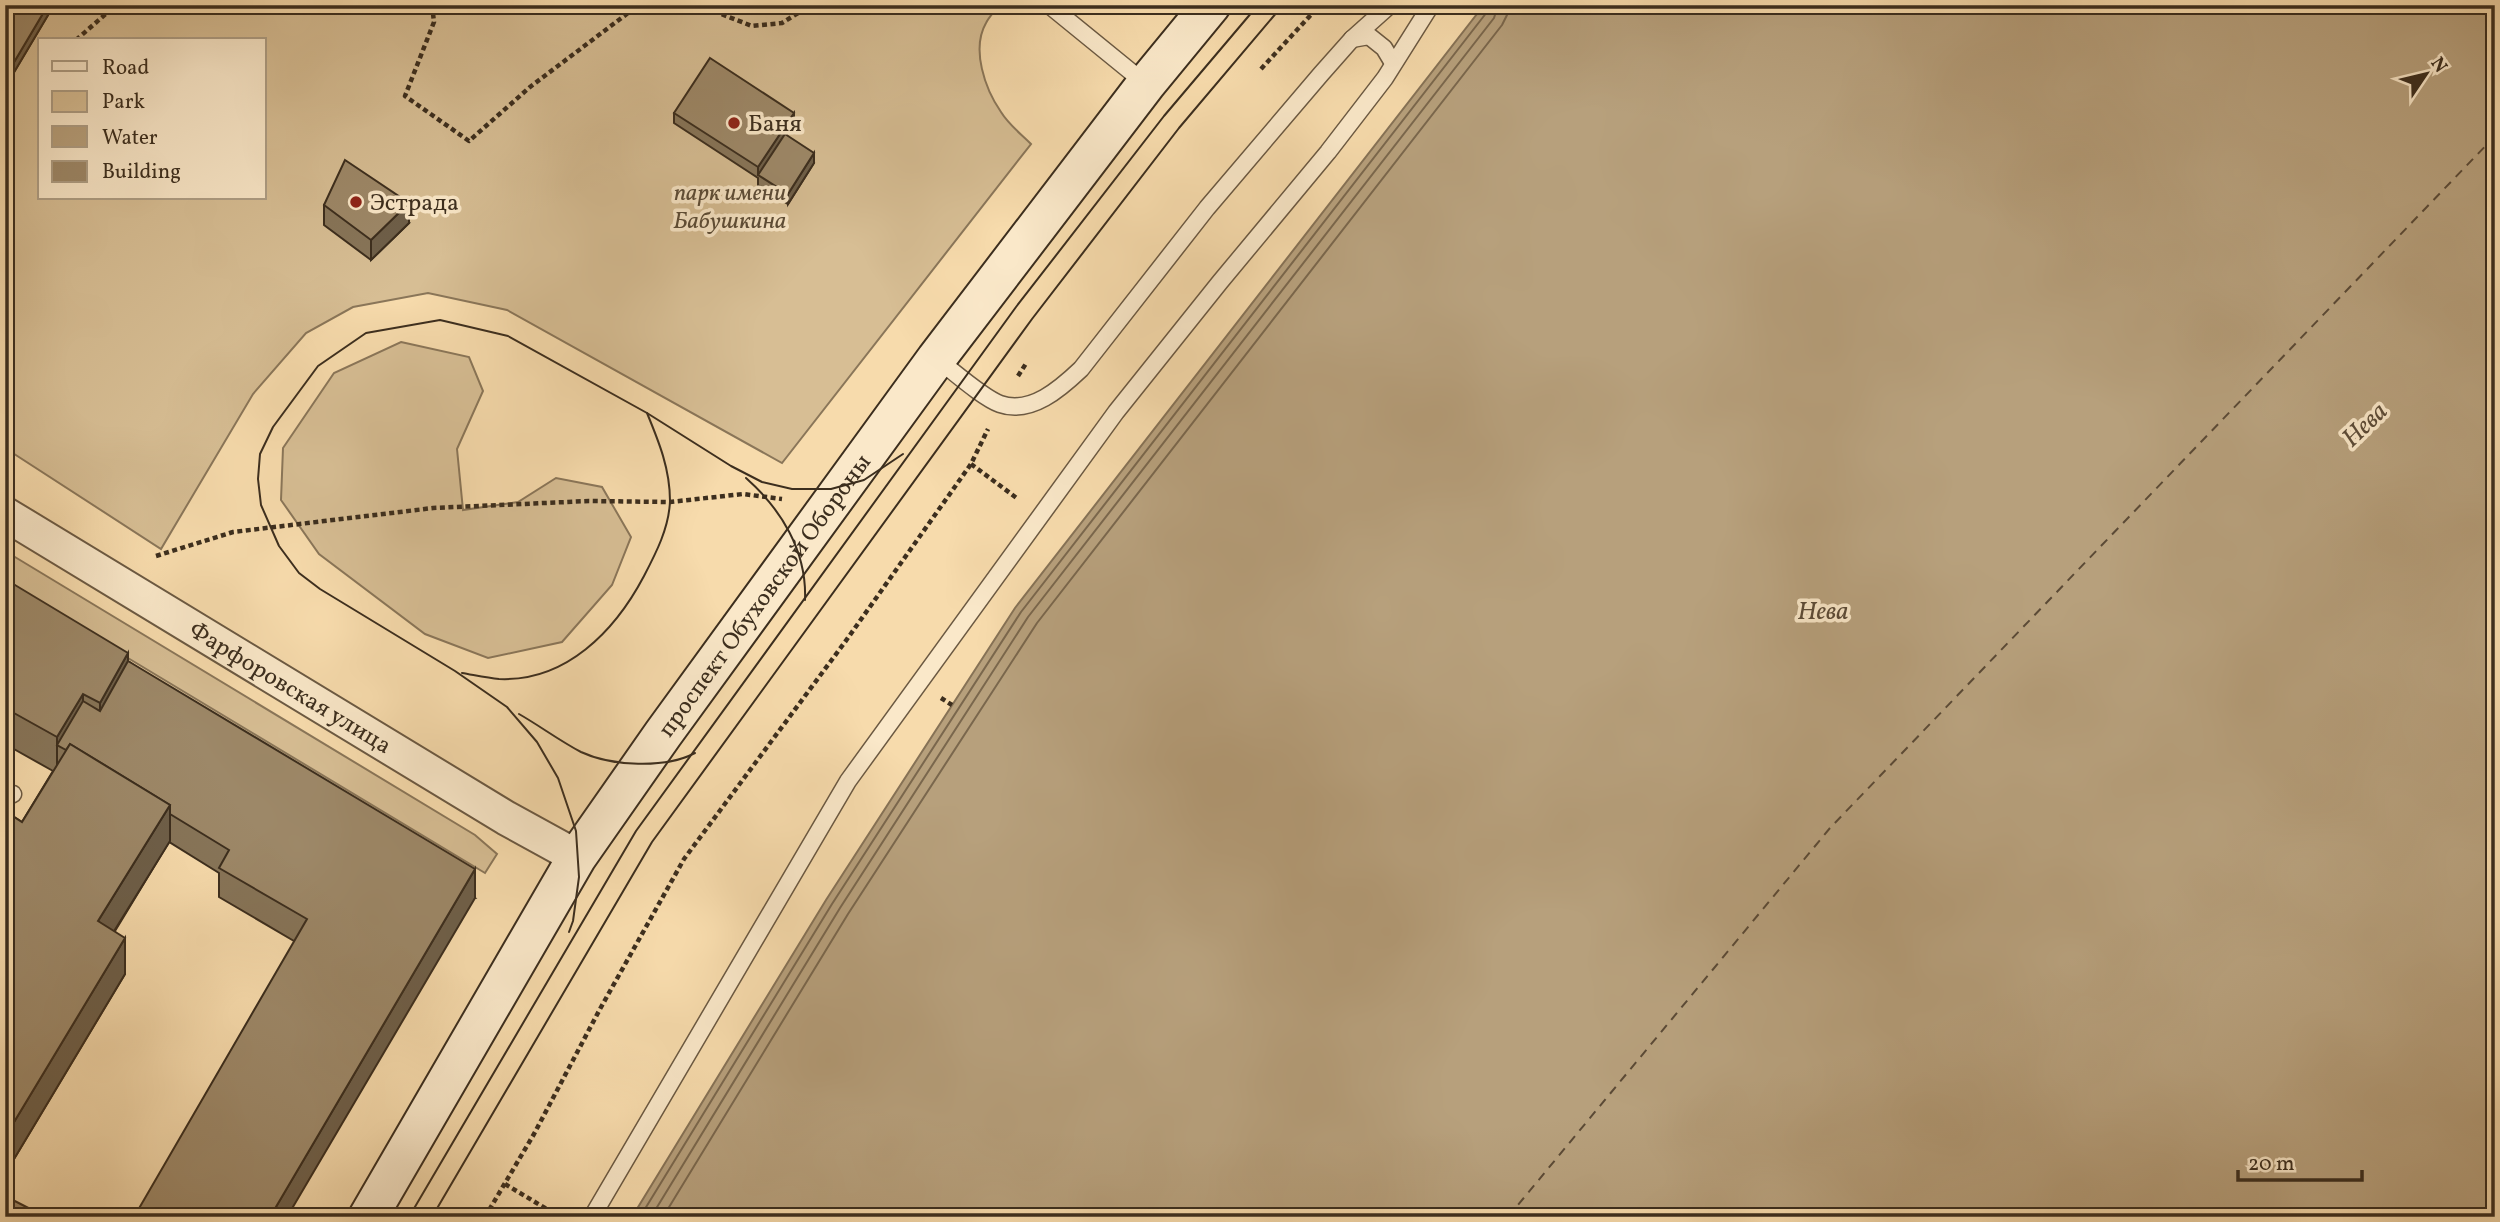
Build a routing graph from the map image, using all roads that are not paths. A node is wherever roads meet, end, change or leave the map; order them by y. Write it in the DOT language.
graph roads {
  1 [pos="1048,5"];
  2 [pos="1211,5"];
  3 [pos="1390,5"];
  4 [pos="1432,5"];
  5 [pos="1352,39"];
  6 [pos="1393,63"];
  7 [pos="1146,84"];
  8 [pos="936,359"];
  9 [pos="5,514"];
  10 [pos="577,857"];
  11 [pos="368,1217"];
  12 [pos="592,1217"];
  1 -- 7 [label="lane"];
  2 -- 7 [label="main road, проспект Обуховской Обороны"];
  3 -- 5 [label="lane"];
  4 -- 6 [label="lane"];
  5 -- 6 [label="lane"];
  5 -- 8 [label="lane"];
  6 -- 12 [label="lane"];
  7 -- 8 [label="main road, проспект Обуховской Обороны"];
  8 -- 10 [label="main road, проспект Обуховской Обороны"];
  9 -- 10 [label="street, Фарфоровская улица"];
  10 -- 11 [label="main road, проспект Обуховской Обороны"];
}
